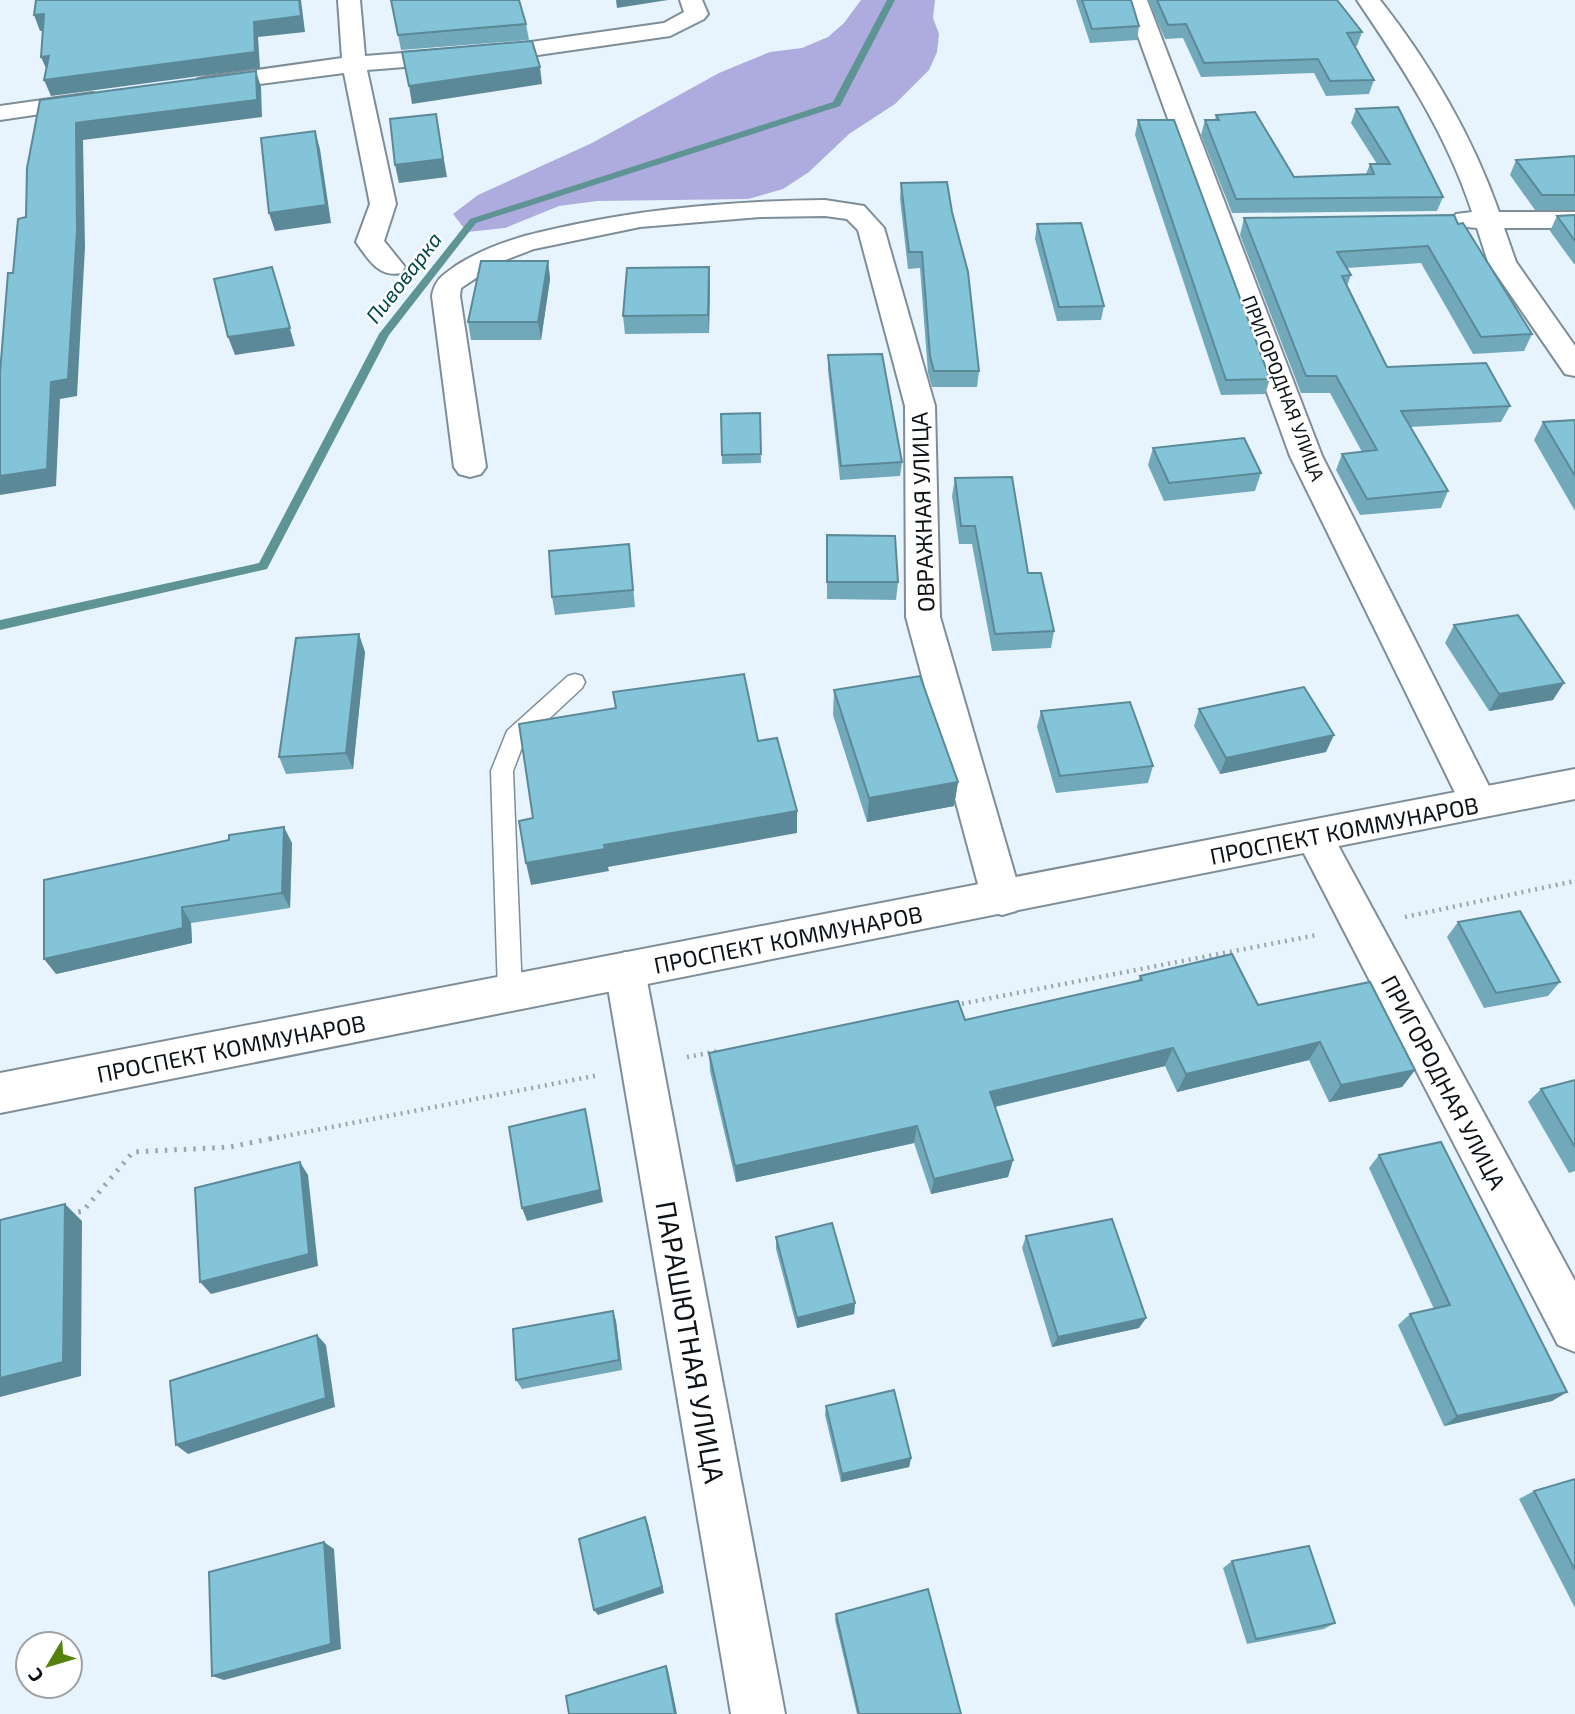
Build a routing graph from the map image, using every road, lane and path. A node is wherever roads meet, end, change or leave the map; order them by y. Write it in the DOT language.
graph roads {
  1 [pos="349,0"];
  2 [pos="1136,0"];
  3 [pos="1368,0"];
  4 [pos="694,7"];
  5 [pos="354,64"];
  6 [pos="191,87"];
  7 [pos="109,98"];
  8 [pos="0,113"];
  9 [pos="1487,220"];
  10 [pos="1575,220"];
  11 [pos="1445,221"];
  12 [pos="391,267"];
  13 [pos="1575,367"];
  14 [pos="470,467"];
  15 [pos="575,682"];
  16 [pos="1575,784"];
  17 [pos="1478,802"];
  18 [pos="1314,836"];
  19 [pos="1575,881"];
  20 [pos="1002,898"];
  21 [pos="1362,926"];
  22 [pos="625,970"];
  23 [pos="510,993"];
  24 [pos="952,1006"];
  25 [pos="722,1051"];
  26 [pos="641,1066"];
  27 [pos="0,1093"];
  28 [pos="59,1216"];
  29 [pos="1575,1328"];
  30 [pos="758,1714"];
  1 -- 5 [label="street"];
  2 -- 17 [label="street, ПРИГОРОДНАЯ УЛИЦА"];
  3 -- 9 [label="street"];
  4 -- 5 [label="street"];
  5 -- 6 [label="street"];
  5 -- 12 [label="street"];
  7 -- 8 [label="street"];
  9 -- 10 [label="street"];
  9 -- 11 [label="street"];
  9 -- 13 [label="street"];
  14 -- 20 [label="street, ОВРАЖНАЯ УЛИЦА"];
  15 -- 23 [label="lane"];
  16 -- 17 [label="street, ПРОСПЕКТ КОММУНАРОВ"];
  17 -- 18 [label="street, ПРОСПЕКТ КОММУНАРОВ"];
  18 -- 20 [label="street, ПРОСПЕКТ КОММУНАРОВ"];
  18 -- 21 [label="street, ПРИГОРОДНАЯ УЛИЦА"];
  19 -- 21 [label="path"];
  20 -- 22 [label="street, ПРОСПЕКТ КОММУНАРОВ"];
  21 -- 24 [label="path"];
  21 -- 29 [label="street, ПРИГОРОДНАЯ УЛИЦА"];
  22 -- 23 [label="street, ПРОСПЕКТ КОММУНАРОВ"];
  22 -- 26 [label="street, ПАРАШЮТНАЯ УЛИЦА"];
  23 -- 27 [label="street, ПРОСПЕКТ КОММУНАРОВ"];
  25 -- 26 [label="path"];
  26 -- 28 [label="path"];
  26 -- 30 [label="street, ПАРАШЮТНАЯ УЛИЦА"];
}
